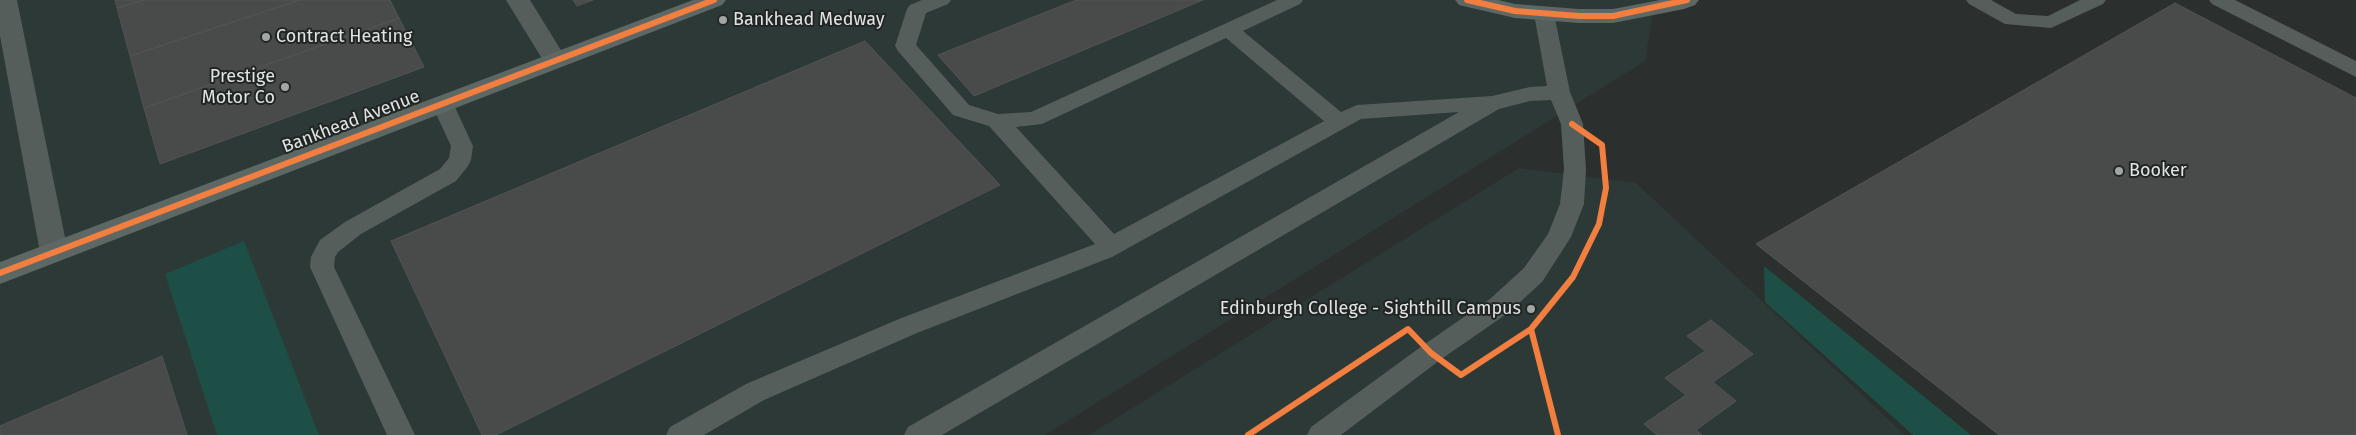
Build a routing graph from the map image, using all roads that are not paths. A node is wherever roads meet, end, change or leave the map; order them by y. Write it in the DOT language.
graph roads {
  1 [pos="5,0"];
  2 [pos="518,0"];
  3 [pos="714,0"];
  4 [pos="941,0"];
  5 [pos="1293,0"];
  6 [pos="1467,0"];
  7 [pos="1687,0"];
  8 [pos="1976,0"];
  9 [pos="2096,0"];
  10 [pos="2219,0"];
  11 [pos="912,5"];
  12 [pos="1544,14"];
  13 [pos="1229,30"];
  14 [pos="555,60"];
  15 [pos="2356,70"];
  16 [pos="1560,92"];
  17 [pos="442,103"];
  18 [pos="1492,103"];
  19 [pos="998,121"];
  20 [pos="1339,122"];
  21 [pos="1111,246"];
  22 [pos="54,252"];
  23 [pos="0,273"];
  24 [pos="402,435"];
  25 [pos="680,435"];
  26 [pos="918,435"];
  27 [pos="1321,435"];
  1 -- 22 [label="street"];
  2 -- 14 [label="street"];
  3 -- 14 [label="street, Bankhead Avenue"];
  4 -- 11 [label="lane"];
  5 -- 13 [label="lane"];
  6 -- 12 [label="street"];
  7 -- 12 [label="street"];
  8 -- 9 [label="lane"];
  10 -- 15 [label="lane"];
  11 -- 19 [label="lane"];
  12 -- 16 [label="lane"];
  13 -- 19 [label="lane"];
  13 -- 20 [label="lane"];
  14 -- 17 [label="street, Bankhead Avenue"];
  16 -- 18 [label="lane"];
  16 -- 27 [label="lane"];
  17 -- 22 [label="street, Bankhead Avenue"];
  17 -- 24 [label="lane"];
  18 -- 20 [label="lane"];
  18 -- 26 [label="lane"];
  19 -- 21 [label="lane"];
  20 -- 21 [label="lane"];
  21 -- 25 [label="lane"];
  22 -- 23 [label="street, Bankhead Avenue"];
}
